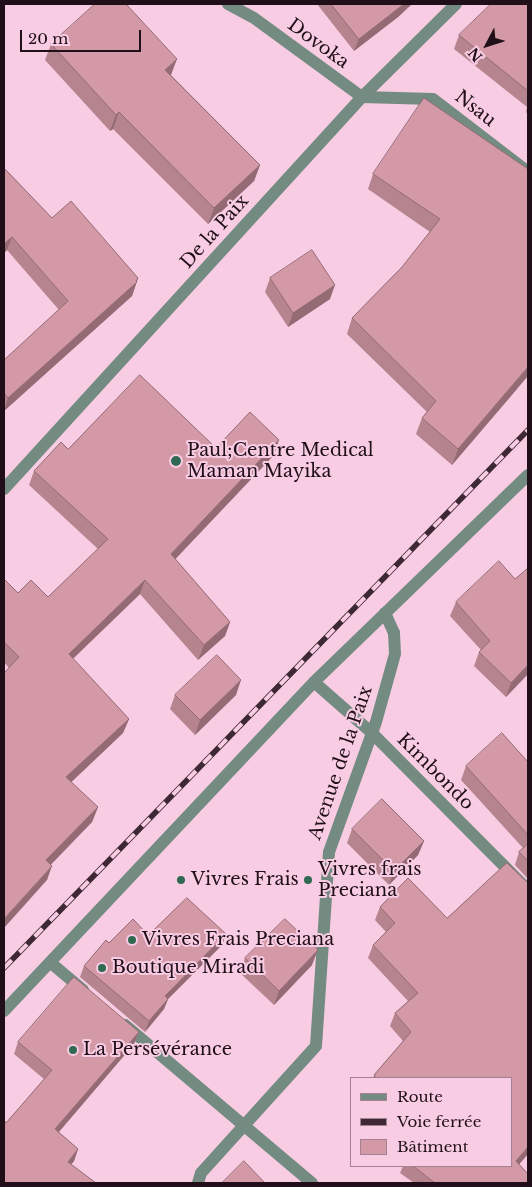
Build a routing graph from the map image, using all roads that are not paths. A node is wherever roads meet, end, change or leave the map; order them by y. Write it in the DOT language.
graph roads {
  1 [pos="228,4"];
  2 [pos="456,4"];
  3 [pos="362,97"];
  4 [pos="528,172"];
  5 [pos="528,475"];
  6 [pos="4,488"];
  7 [pos="385,613"];
  8 [pos="314,682"];
  9 [pos="372,733"];
  10 [pos="528,890"];
  11 [pos="51,963"];
  12 [pos="89,995"];
  13 [pos="4,1011"];
  14 [pos="118,1020"];
  15 [pos="244,1126"];
  16 [pos="198,1183"];
  17 [pos="312,1183"];
  1 -- 3 [label="street, Dovoka"];
  2 -- 3 [label="street, De la Paix"];
  3 -- 4 [label="street, Nsau"];
  3 -- 6 [label="street, De la Paix"];
  5 -- 7 [label="street"];
  7 -- 8 [label="street"];
  7 -- 9 [label="street, Avenue de la Paix"];
  8 -- 9 [label="street, Kimbondo"];
  8 -- 11 [label="street"];
  9 -- 10 [label="street, Kimbondo"];
  9 -- 15 [label="street, Avenue de la Paix"];
  11 -- 12 [label="street"];
  11 -- 13 [label="street"];
  14 -- 15 [label="street"];
  15 -- 16 [label="street, Avenue de la Paix"];
  15 -- 17 [label="street"];
}
